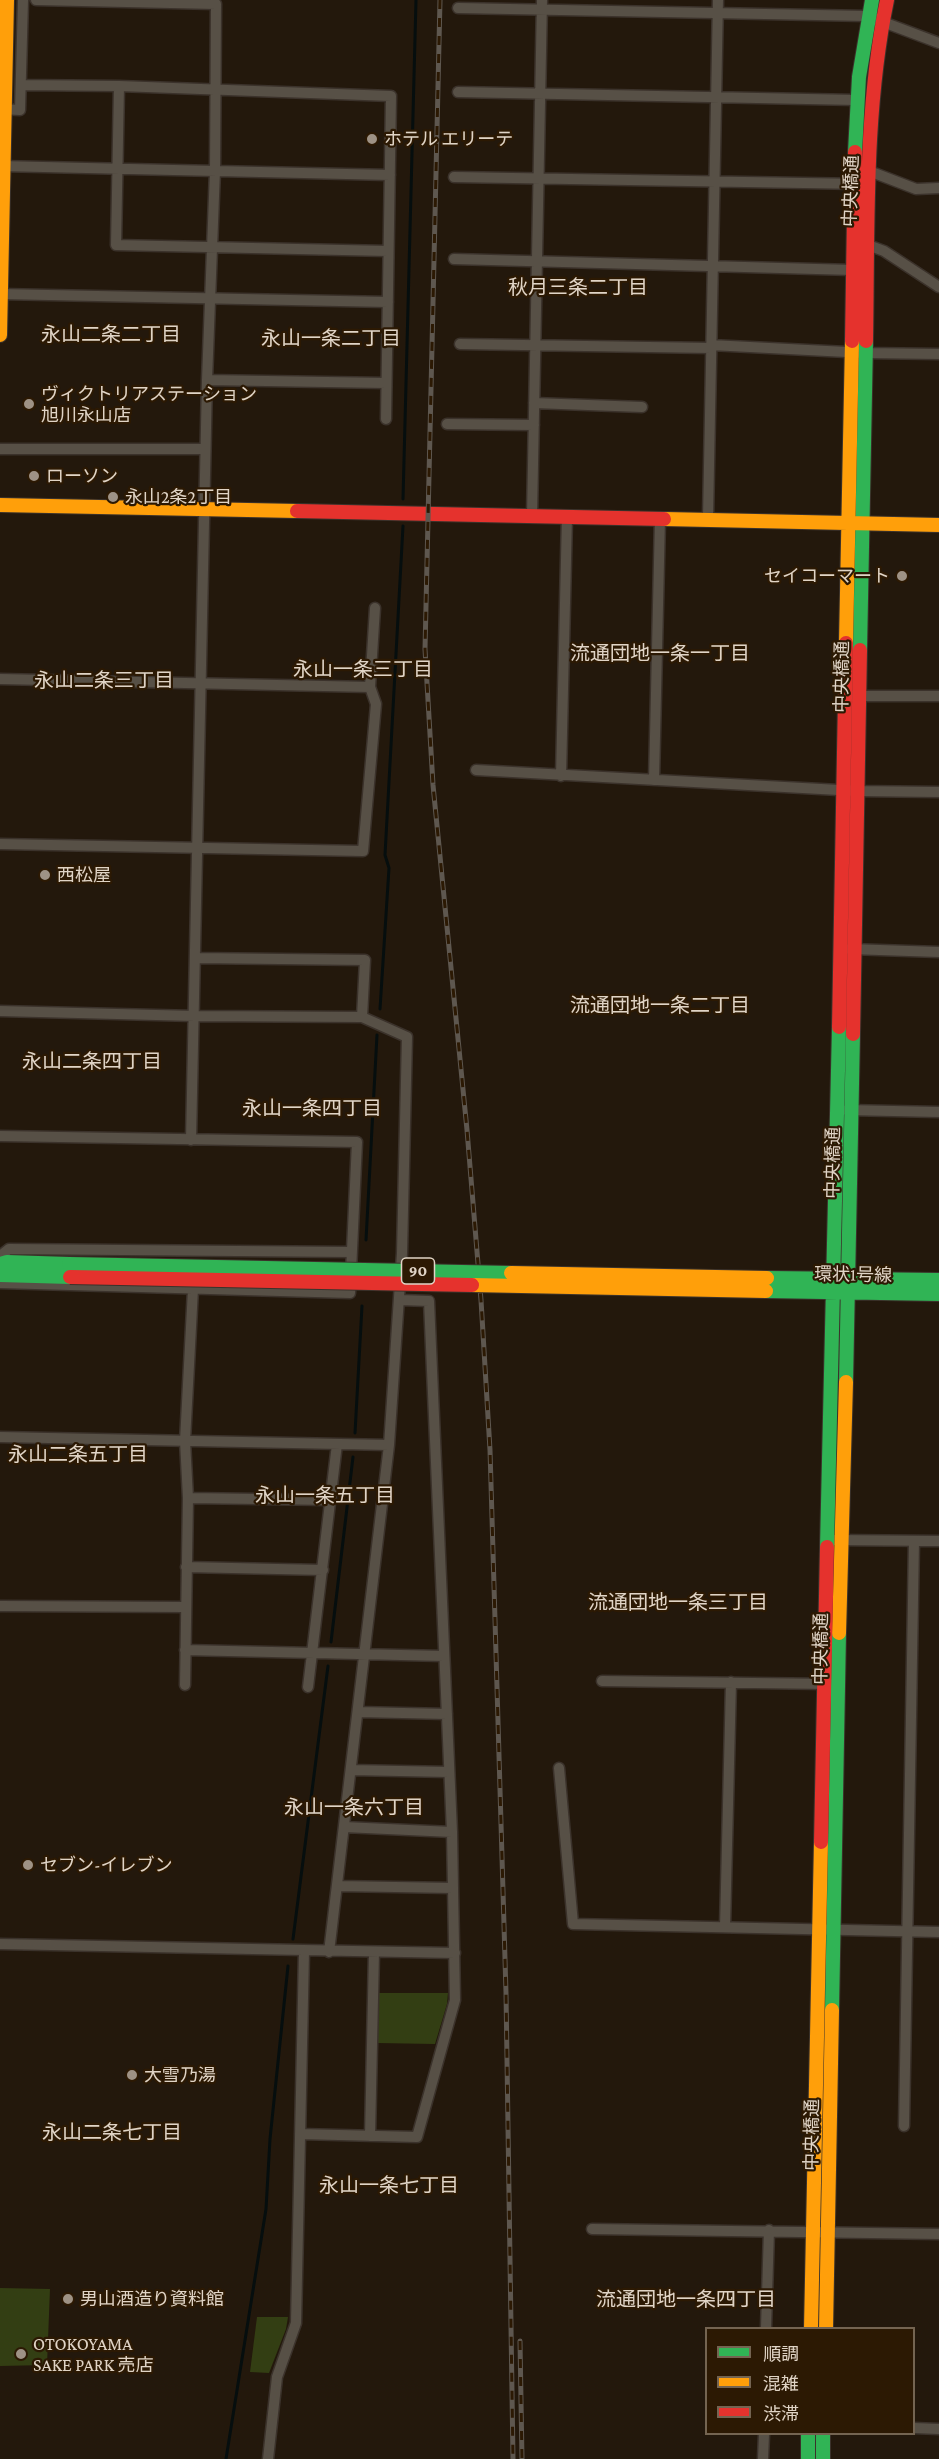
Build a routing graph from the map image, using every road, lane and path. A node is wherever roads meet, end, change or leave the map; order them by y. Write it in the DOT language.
graph roads {
  1 [pos="7,0"];
  2 [pos="23,0"];
  3 [pos="36,0"];
  4 [pos="636,0"];
  5 [pos="718,0"];
  6 [pos="872,0"];
  7 [pos="887,0"];
  8 [pos="542,5"];
  9 [pos="458,8"];
  10 [pos="635,12"];
  11 [pos="718,14"];
  12 [pos="867,16"];
  13 [pos="882,20"];
  14 [pos="939,44"];
  15 [pos="21,85"];
  16 [pos="119,86"];
  17 [pos="214,89"];
  18 [pos="458,92"];
  19 [pos="541,94"];
  20 [pos="717,96"];
  21 [pos="857,100"];
  22 [pos="3,109"];
  23 [pos="2,166"];
  24 [pos="117,167"];
  25 [pos="215,170"];
  26 [pos="390,175"];
  27 [pos="454,177"];
  28 [pos="539,177"];
  29 [pos="715,180"];
  30 [pos="864,180"];
  31 [pos="939,188"];
  32 [pos="868,245"];
  33 [pos="212,247"];
  34 [pos="388,250"];
  35 [pos="453,259"];
  36 [pos="537,260"];
  37 [pos="713,265"];
  38 [pos="853,270"];
  39 [pos="939,287"];
  40 [pos="0,294"];
  41 [pos="209,297"];
  42 [pos="388,302"];
  43 [pos="0,335"];
  44 [pos="460,344"];
  45 [pos="535,344"];
  46 [pos="711,347"];
  47 [pos="859,353"];
  48 [pos="939,354"];
  49 [pos="207,380"];
  50 [pos="386,383"];
  51 [pos="534,404"];
  52 [pos="642,408"];
  53 [pos="386,419"];
  54 [pos="447,424"];
  55 [pos="534,425"];
  56 [pos="0,449"];
  57 [pos="206,449"];
  58 [pos="0,505"];
  59 [pos="205,508"];
  60 [pos="532,516"];
  61 [pos="567,516"];
  62 [pos="660,518"];
  63 [pos="708,519"];
  64 [pos="848,522"];
  65 [pos="863,523"];
  66 [pos="939,525"];
  67 [pos="375,608"];
  68 [pos="0,679"];
  69 [pos="202,685"];
  70 [pos="370,687"];
  71 [pos="844,696"];
  72 [pos="860,696"];
  73 [pos="939,696"];
  74 [pos="476,770"];
  75 [pos="561,776"];
  76 [pos="654,780"];
  77 [pos="850,790"];
  78 [pos="939,792"];
  79 [pos="0,844"];
  80 [pos="199,849"];
  81 [pos="847,949"];
  82 [pos="939,952"];
  83 [pos="196,958"];
  84 [pos="0,1011"];
  85 [pos="195,1016"];
  86 [pos="362,1017"];
  87 [pos="845,1110"];
  88 [pos="939,1112"];
  89 [pos="0,1136"];
  90 [pos="191,1140"];
  91 [pos="351,1252"];
  92 [pos="0,1256"];
  93 [pos="0,1264"];
  94 [pos="69,1271"];
  95 [pos="0,1275"];
  96 [pos="939,1280"];
  97 [pos="0,1283"];
  98 [pos="841,1286"];
  99 [pos="193,1289"];
  100 [pos="939,1294"];
  101 [pos="400,1300"];
  102 [pos="0,1437"];
  103 [pos="186,1441"];
  104 [pos="337,1444"];
  105 [pos="389,1445"];
  106 [pos="188,1498"];
  107 [pos="331,1500"];
  108 [pos="826,1540"];
  109 [pos="841,1541"];
  110 [pos="914,1541"];
  111 [pos="939,1541"];
  112 [pos="186,1567"];
  113 [pos="323,1570"];
  114 [pos="0,1606"];
  115 [pos="184,1607"];
  116 [pos="185,1650"];
  117 [pos="313,1653"];
  118 [pos="365,1654"];
  119 [pos="444,1656"];
  120 [pos="602,1681"];
  121 [pos="731,1682"];
  122 [pos="838,1683"];
  123 [pos="824,1684"];
  124 [pos="184,1685"];
  125 [pos="308,1687"];
  126 [pos="358,1712"];
  127 [pos="447,1714"];
  128 [pos="559,1768"];
  129 [pos="351,1770"];
  130 [pos="450,1772"];
  131 [pos="344,1827"];
  132 [pos="452,1832"];
  133 [pos="337,1886"];
  134 [pos="453,1888"];
  135 [pos="726,1927"];
  136 [pos="819,1929"];
  137 [pos="834,1929"];
  138 [pos="907,1932"];
  139 [pos="939,1932"];
  140 [pos="0,1944"];
  141 [pos="304,1952"];
  142 [pos="329,1952"];
  143 [pos="374,1952"];
  144 [pos="455,1953"];
  145 [pos="904,2126"];
  146 [pos="300,2134"];
  147 [pos="370,2136"];
  148 [pos="592,2229"];
  149 [pos="769,2230"];
  150 [pos="813,2231"];
  151 [pos="828,2231"];
  152 [pos="939,2234"];
  153 [pos="766,2327"];
  154 [pos="811,2327"];
  155 [pos="826,2327"];
  156 [pos="915,2428"];
  157 [pos="939,2428"];
  158 [pos="764,2435"];
  159 [pos="808,2435"];
  160 [pos="823,2435"];
  161 [pos="268,2459"];
  162 [pos="763,2459"];
  163 [pos="808,2459"];
  164 [pos="823,2459"];
  1 -- 22 [label="main road"];
  2 -- 15 [label="street"];
  3 -- 17 [label="street"];
  4 -- 10 [label="street"];
  5 -- 11 [label="street"];
  6 -- 12 [label="main road, 中央橋通"];
  7 -- 13 [label="main road, 中央橋通"];
  8 -- 9 [label="street"];
  8 -- 10 [label="street"];
  8 -- 19 [label="street"];
  10 -- 11 [label="street"];
  11 -- 12 [label="street"];
  11 -- 20 [label="street"];
  12 -- 13 [label="street"];
  12 -- 21 [label="main road, 中央橋通"];
  13 -- 14 [label="street"];
  13 -- 30 [label="main road, 中央橋通"];
  15 -- 16 [label="street"];
  15 -- 22 [label="street"];
  16 -- 17 [label="street"];
  16 -- 24 [label="street"];
  17 -- 25 [label="street"];
  17 -- 26 [label="street"];
  18 -- 19 [label="street"];
  19 -- 20 [label="street"];
  19 -- 28 [label="street"];
  20 -- 21 [label="street"];
  20 -- 29 [label="street"];
  21 -- 30 [label="main road, 中央橋通"];
  22 -- 23 [label="main road"];
  23 -- 24 [label="street"];
  23 -- 40 [label="main road"];
  24 -- 25 [label="street"];
  24 -- 33 [label="street"];
  25 -- 26 [label="street"];
  25 -- 33 [label="street"];
  26 -- 34 [label="street"];
  27 -- 28 [label="street"];
  28 -- 29 [label="street"];
  28 -- 36 [label="street"];
  29 -- 30 [label="street"];
  29 -- 37 [label="street"];
  30 -- 31 [label="street"];
  30 -- 32 [label="main road, 中央橋通"];
  30 -- 38 [label="main road, 中央橋通"];
  32 -- 39 [label="street"];
  32 -- 47 [label="main road, 中央橋通"];
  33 -- 34 [label="street"];
  33 -- 41 [label="street"];
  34 -- 42 [label="street"];
  35 -- 36 [label="street"];
  36 -- 37 [label="street"];
  36 -- 45 [label="street"];
  37 -- 38 [label="street"];
  37 -- 46 [label="street"];
  38 -- 47 [label="main road, 中央橋通"];
  40 -- 41 [label="street"];
  40 -- 43 [label="main road"];
  41 -- 42 [label="street"];
  41 -- 49 [label="street"];
  42 -- 50 [label="street"];
  44 -- 45 [label="street"];
  45 -- 46 [label="street"];
  45 -- 51 [label="street"];
  46 -- 47 [label="street"];
  46 -- 63 [label="street"];
  47 -- 48 [label="street"];
  47 -- 64 [label="main road, 中央橋通"];
  47 -- 65 [label="main road, 中央橋通"];
  49 -- 50 [label="street"];
  49 -- 57 [label="street"];
  50 -- 53 [label="street"];
  51 -- 52 [label="street"];
  51 -- 55 [label="street"];
  54 -- 55 [label="street"];
  55 -- 60 [label="street"];
  56 -- 57 [label="street"];
  57 -- 59 [label="street"];
  58 -- 59 [label="main road"];
  59 -- 60 [label="main road"];
  59 -- 69 [label="street"];
  60 -- 61 [label="main road"];
  61 -- 62 [label="main road"];
  61 -- 75 [label="street"];
  62 -- 63 [label="main road"];
  62 -- 76 [label="street"];
  63 -- 64 [label="main road"];
  64 -- 65 [label="main road"];
  64 -- 71 [label="main road, 中央橋通"];
  65 -- 66 [label="main road"];
  65 -- 72 [label="main road, 中央橋通"];
  67 -- 70 [label="street"];
  68 -- 69 [label="street"];
  69 -- 70 [label="street"];
  69 -- 80 [label="street"];
  70 -- 80 [label="street"];
  71 -- 72 [label="street"];
  71 -- 77 [label="main road, 中央橋通"];
  72 -- 73 [label="street"];
  72 -- 77 [label="main road, 中央橋通"];
  74 -- 75 [label="street"];
  75 -- 76 [label="street"];
  76 -- 77 [label="street"];
  77 -- 78 [label="street"];
  77 -- 81 [label="main road, 中央橋通"];
  79 -- 80 [label="street"];
  80 -- 83 [label="street"];
  81 -- 82 [label="street"];
  81 -- 87 [label="main road, 中央橋通"];
  83 -- 85 [label="street"];
  83 -- 86 [label="street"];
  84 -- 85 [label="street"];
  85 -- 86 [label="street"];
  85 -- 90 [label="street"];
  86 -- 101 [label="street"];
  87 -- 88 [label="street"];
  87 -- 98 [label="main road, 中央橋通"];
  89 -- 90 [label="street"];
  90 -- 91 [label="street"];
  91 -- 92 [label="street"];
  91 -- 99 [label="street"];
  93 -- 94 [label="main road, 90"];
  94 -- 95 [label="main road, 90"];
  94 -- 98 [label="main road, 環状1号線 / 90, bridge"];
  96 -- 98 [label="main road, 環状1号線 / 90"];
  97 -- 99 [label="street"];
  98 -- 100 [label="main road, 環状1号線 / 90"];
  98 -- 108 [label="main road, 中央橋通"];
  98 -- 109 [label="main road, 中央橋通"];
  99 -- 103 [label="street"];
  101 -- 105 [label="street"];
  101 -- 119 [label="street"];
  102 -- 103 [label="street"];
  103 -- 104 [label="street"];
  103 -- 106 [label="street"];
  104 -- 105 [label="street"];
  104 -- 107 [label="street"];
  105 -- 118 [label="street"];
  106 -- 107 [label="street"];
  106 -- 112 [label="street"];
  107 -- 113 [label="street"];
  108 -- 109 [label="street"];
  108 -- 123 [label="main road, 中央橋通"];
  109 -- 110 [label="street"];
  109 -- 122 [label="main road, 中央橋通"];
  110 -- 111 [label="street"];
  110 -- 138 [label="street"];
  112 -- 113 [label="street"];
  112 -- 115 [label="street"];
  113 -- 117 [label="street"];
  114 -- 115 [label="street"];
  115 -- 116 [label="street"];
  116 -- 117 [label="street"];
  116 -- 124 [label="street"];
  117 -- 118 [label="street"];
  117 -- 125 [label="street"];
  118 -- 119 [label="street"];
  118 -- 126 [label="street"];
  119 -- 127 [label="street"];
  120 -- 121 [label="street"];
  121 -- 123 [label="street"];
  121 -- 135 [label="street"];
  122 -- 123 [label="street"];
  122 -- 137 [label="main road, 中央橋通"];
  123 -- 136 [label="main road, 中央橋通"];
  126 -- 127 [label="street"];
  126 -- 129 [label="street"];
  127 -- 130 [label="street"];
  128 -- 135 [label="street"];
  129 -- 130 [label="street"];
  129 -- 131 [label="street"];
  130 -- 132 [label="street"];
  131 -- 132 [label="street"];
  131 -- 133 [label="street"];
  132 -- 134 [label="street"];
  133 -- 134 [label="street"];
  133 -- 142 [label="street"];
  134 -- 144 [label="street"];
  135 -- 136 [label="street"];
  136 -- 137 [label="street"];
  136 -- 150 [label="main road, 中央橋通"];
  137 -- 138 [label="street"];
  137 -- 151 [label="main road, 中央橋通"];
  138 -- 139 [label="street"];
  138 -- 145 [label="street"];
  140 -- 141 [label="street"];
  141 -- 142 [label="street"];
  141 -- 146 [label="street"];
  142 -- 143 [label="street"];
  143 -- 144 [label="street"];
  143 -- 147 [label="street"];
  144 -- 147 [label="street"];
  146 -- 147 [label="street"];
  146 -- 161 [label="street"];
  148 -- 149 [label="street"];
  149 -- 150 [label="street"];
  149 -- 153 [label="street"];
  150 -- 151 [label="street"];
  150 -- 154 [label="main road, 中央橋通"];
  151 -- 152 [label="street"];
  151 -- 155 [label="main road, 中央橋通"];
  156 -- 157 [label="street"];
  158 -- 162 [label="street"];
  159 -- 163 [label="main road"];
  160 -- 164 [label="main road"];
}
